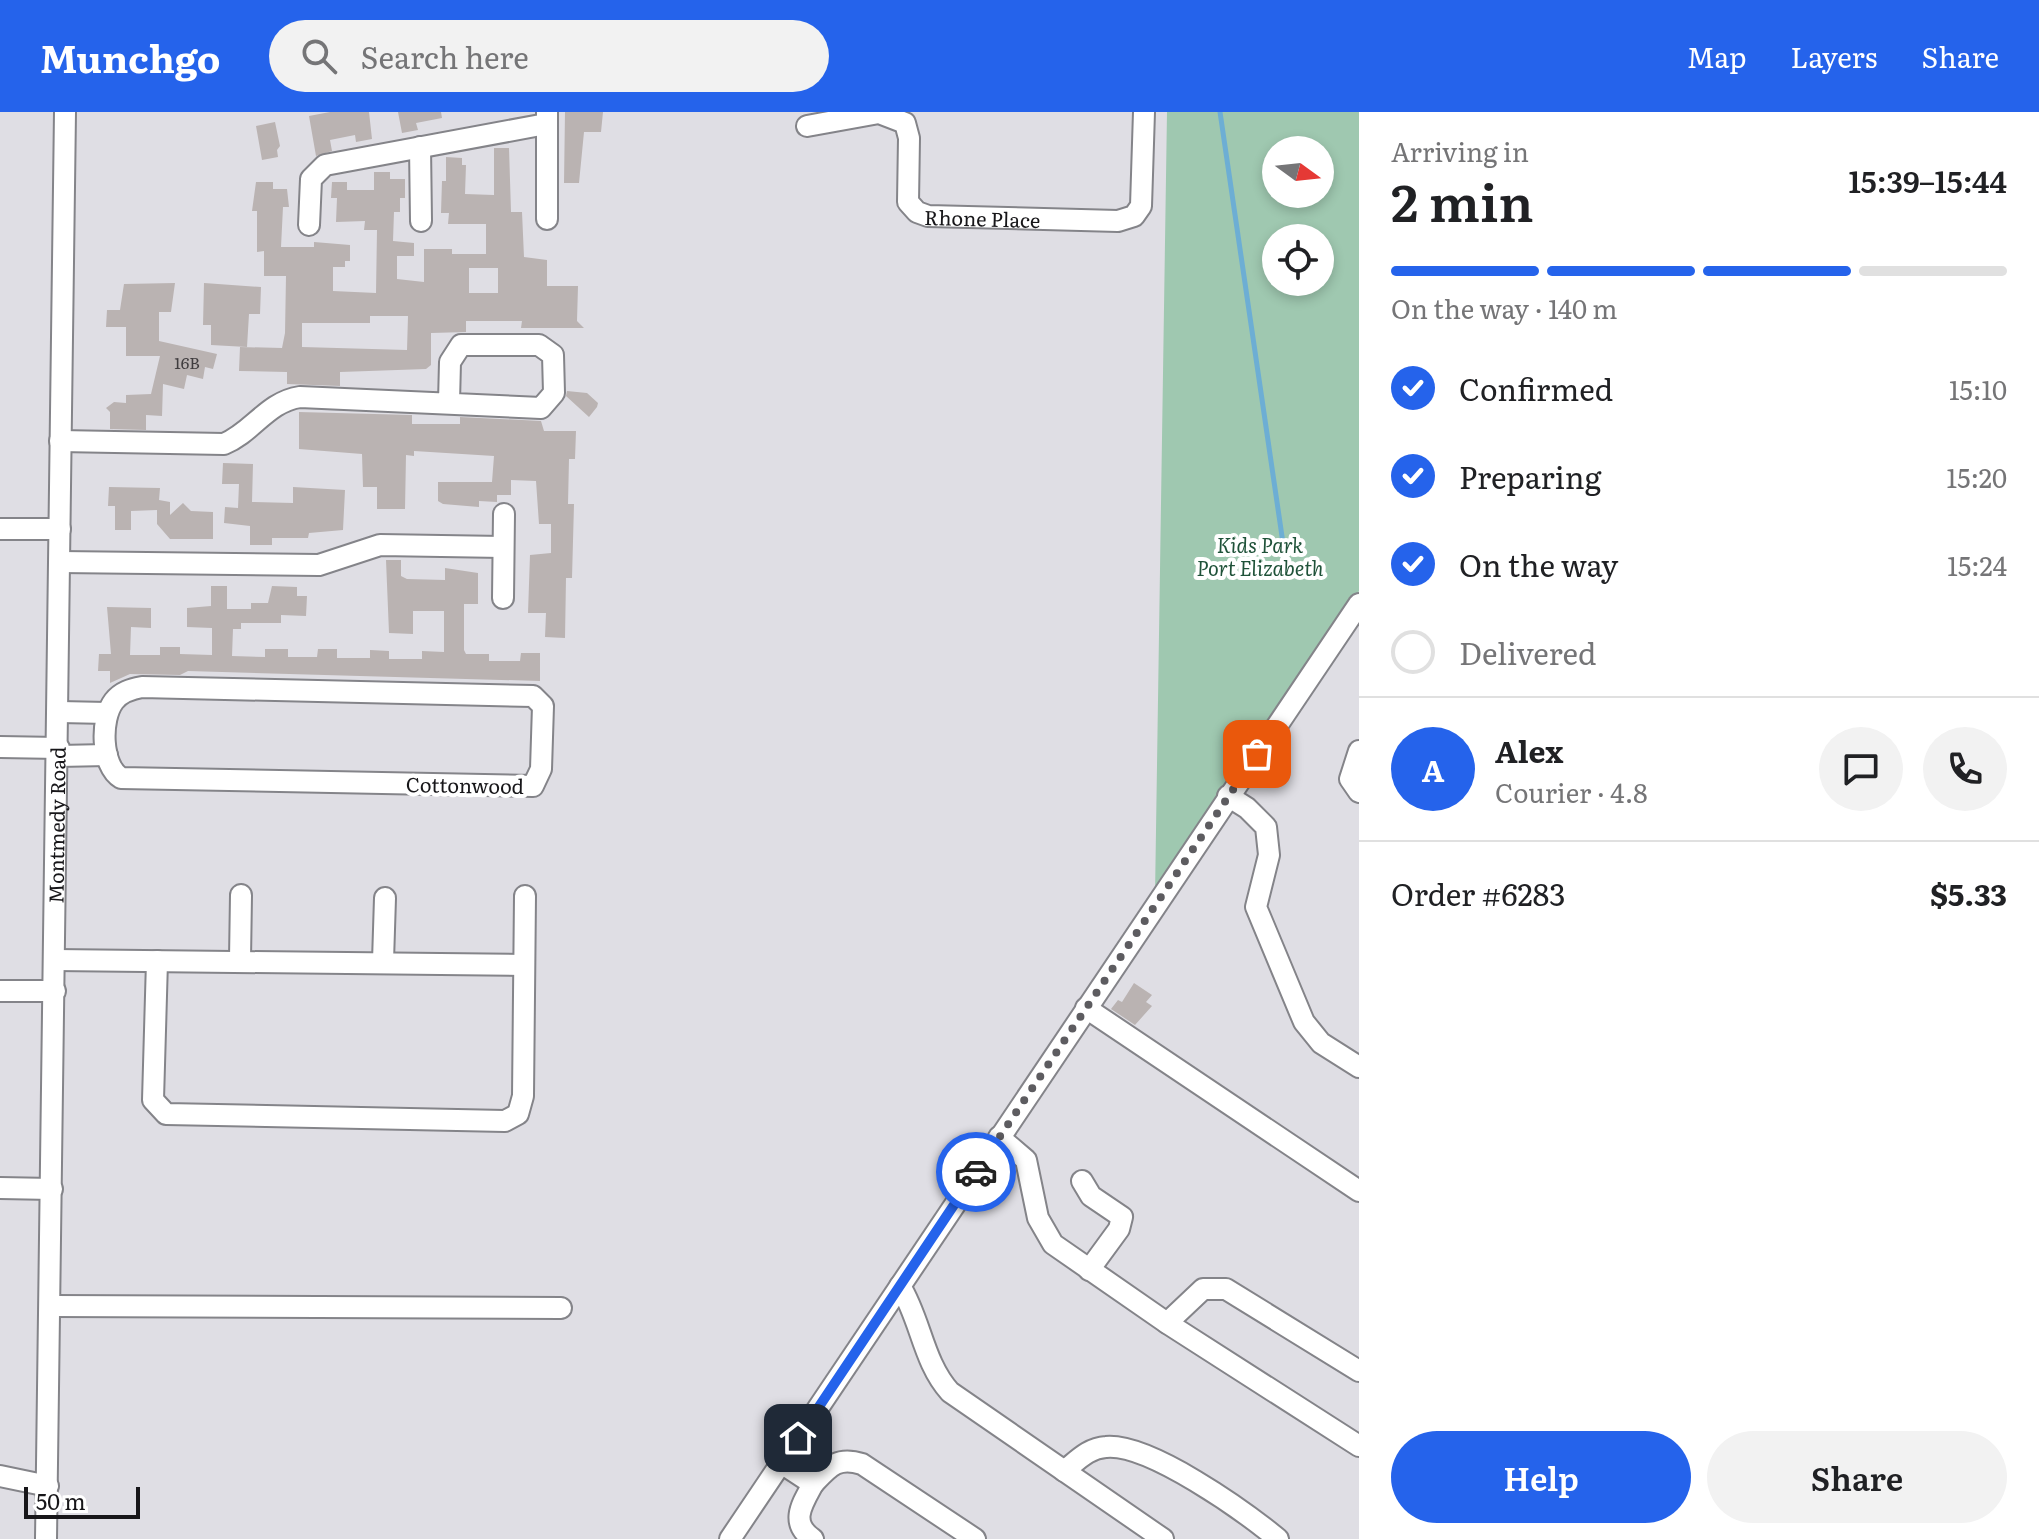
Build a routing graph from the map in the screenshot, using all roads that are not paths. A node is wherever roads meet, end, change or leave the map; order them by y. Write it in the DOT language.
graph roads {
  1 [pos="65,112"];
  2 [pos="1144,112"];
  3 [pos="546,118"];
  4 [pos="807,126"];
  5 [pos="420,147"];
  6 [pos="547,219"];
  7 [pos="421,221"];
  8 [pos="309,225"];
  9 [pos="449,402"];
  10 [pos="60,441"];
  11 [pos="504,514"];
  12 [pos="0,529"];
  13 [pos="60,529"];
  14 [pos="503,547"];
  15 [pos="60,562"];
  16 [pos="503,598"];
  17 [pos="1358,607"];
  18 [pos="60,712"];
  19 [pos="107,713"];
  20 [pos="0,747"];
  21 [pos="1359,751"];
  22 [pos="59,752"];
  23 [pos="107,755"];
  24 [pos="1359,792"];
  25 [pos="1228,796"];
  26 [pos="241,895"];
  27 [pos="525,896"];
  28 [pos="385,898"];
  29 [pos="240,959"];
  30 [pos="55,960"];
  31 [pos="157,961"];
  32 [pos="383,961"];
  33 [pos="524,965"];
  34 [pos="0,991"];
  35 [pos="55,991"];
  36 [pos="1086,1008"];
  37 [pos="1359,1067"];
  38 [pos="999,1137"];
  39 [pos="1082,1181"];
  40 [pos="0,1188"];
  41 [pos="52,1189"];
  42 [pos="1359,1191"];
  43 [pos="1089,1270"];
  44 [pos="900,1286"];
  45 [pos="52,1306"];
  46 [pos="561,1308"];
  47 [pos="1167,1323"];
  48 [pos="1359,1371"];
  49 [pos="1359,1446"];
  50 [pos="781,1463"];
  51 [pos="1064,1471"];
  52 [pos="0,1476"];
  53 [pos="813,1484"];
  54 [pos="48,1486"];
  55 [pos="46,1539"];
  56 [pos="730,1539"];
  57 [pos="813,1539"];
  58 [pos="975,1539"];
  59 [pos="1163,1539"];
  60 [pos="1278,1539"];
  1 -- 10 [label="street, Montmedy Road"];
  2 -- 4 [label="street, Rhone Place"];
  3 -- 5 [label="street"];
  3 -- 6 [label="street"];
  5 -- 7 [label="street"];
  5 -- 8 [label="street"];
  9 -- 9 [label="street"];
  9 -- 10 [label="street"];
  10 -- 13 [label="street, Montmedy Road"];
  11 -- 14 [label="street"];
  12 -- 13 [label="street"];
  13 -- 15 [label="street, Montmedy Road"];
  14 -- 15 [label="street"];
  14 -- 16 [label="street"];
  15 -- 18 [label="street, Montmedy Road"];
  17 -- 25 [label="street"];
  18 -- 19 [label="street"];
  18 -- 22 [label="street, Montmedy Road"];
  19 -- 23 [label="street"];
  19 -- 23 [label="street, Cottonwood"];
  20 -- 22 [label="street"];
  21 -- 24 [label="street"];
  22 -- 23 [label="street"];
  22 -- 30 [label="street, Montmedy Road"];
  25 -- 36 [label="street"];
  25 -- 37 [label="street"];
  26 -- 29 [label="street"];
  27 -- 33 [label="street"];
  28 -- 32 [label="street"];
  29 -- 31 [label="street"];
  29 -- 32 [label="street"];
  30 -- 31 [label="street"];
  30 -- 35 [label="street, Montmedy Road"];
  31 -- 33 [label="street"];
  32 -- 33 [label="street"];
  34 -- 35 [label="street"];
  35 -- 41 [label="street, Montmedy Road"];
  36 -- 38 [label="street"];
  36 -- 42 [label="street"];
  38 -- 43 [label="street"];
  38 -- 44 [label="street"];
  39 -- 43 [label="street"];
  40 -- 41 [label="street"];
  41 -- 45 [label="street, Montmedy Road"];
  43 -- 47 [label="street"];
  44 -- 50 [label="street"];
  44 -- 51 [label="street"];
  45 -- 46 [label="street"];
  45 -- 54 [label="street, Montmedy Road"];
  47 -- 48 [label="street"];
  47 -- 49 [label="street"];
  50 -- 53 [label="street"];
  50 -- 56 [label="street"];
  51 -- 59 [label="street"];
  51 -- 60 [label="street"];
  52 -- 54 [label="street"];
  53 -- 57 [label="street"];
  53 -- 58 [label="street"];
  54 -- 55 [label="street, Montmedy Road"];
}
